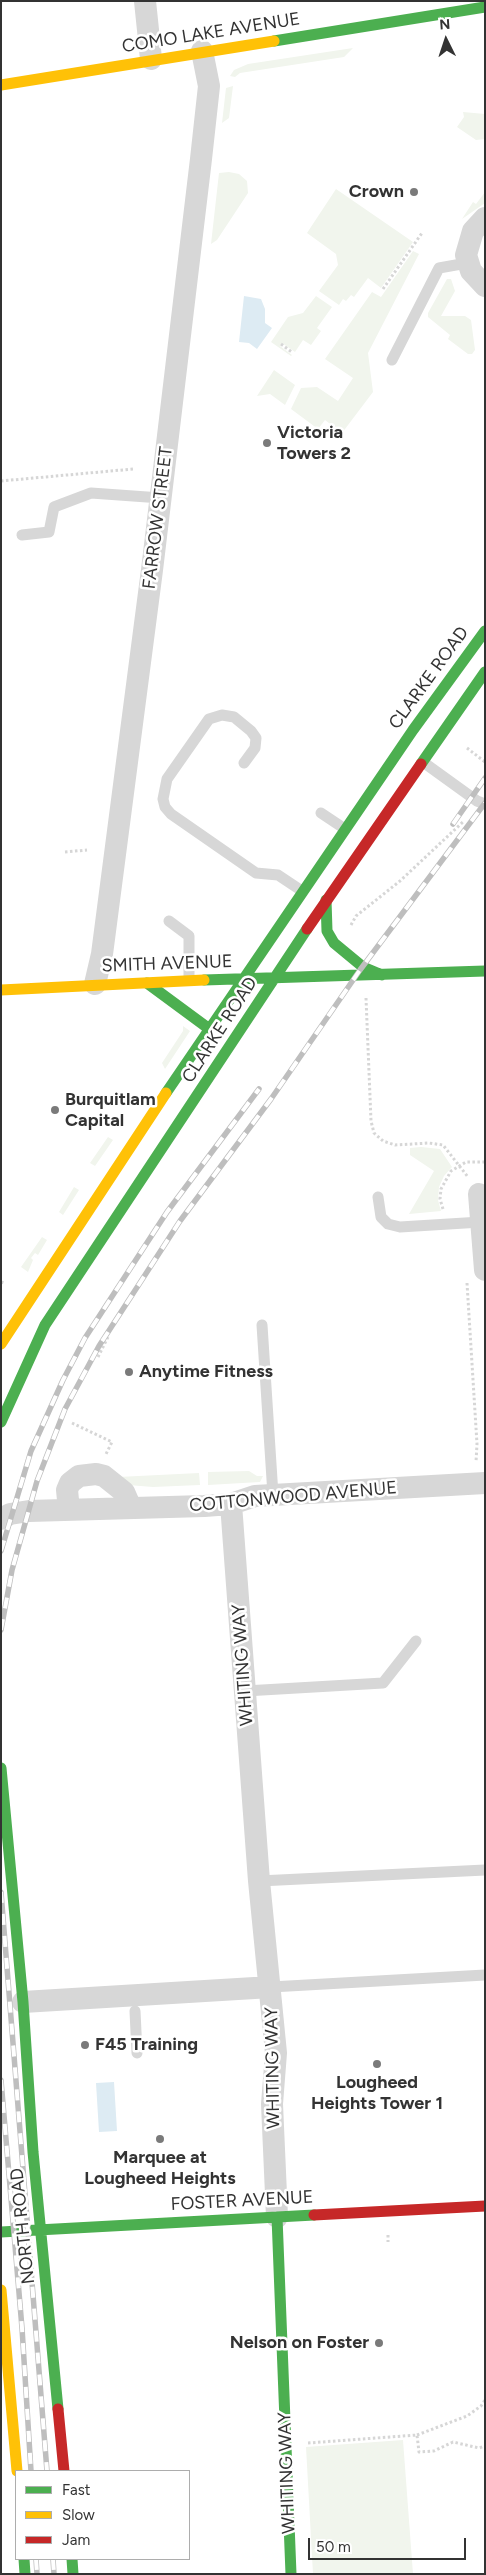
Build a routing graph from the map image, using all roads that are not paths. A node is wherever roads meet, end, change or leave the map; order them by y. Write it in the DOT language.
graph roads {
  1 [pos="145,1"];
  2 [pos="451,7"];
  3 [pos="485,7"];
  4 [pos="202,51"];
  5 [pos="150,59"];
  6 [pos="1,85"];
  7 [pos="485,218"];
  8 [pos="467,263"];
  9 [pos="485,286"];
  10 [pos="392,360"];
  11 [pos="160,498"];
  12 [pos="22,535"];
  13 [pos="485,631"];
  14 [pos="485,672"];
  15 [pos="422,762"];
  16 [pos="244,763"];
  17 [pos="485,804"];
  18 [pos="321,813"];
  19 [pos="345,829"];
  20 [pos="302,892"];
  21 [pos="326,900"];
  22 [pos="170,921"];
  23 [pos="485,971"];
  24 [pos="384,975"];
  25 [pos="243,978"];
  26 [pos="275,978"];
  27 [pos="189,980"];
  28 [pos="147,982"];
  29 [pos="96,984"];
  30 [pos="1,990"];
  31 [pos="208,1028"];
  32 [pos="479,1194"];
  33 [pos="378,1197"];
  34 [pos="483,1232"];
  35 [pos="476,1275"];
  36 [pos="262,1325"];
  37 [pos="1,1344"];
  38 [pos="2,1416"];
  39 [pos="485,1483"];
  40 [pos="273,1495"];
  41 [pos="231,1504"];
  42 [pos="123,1508"];
  43 [pos="69,1510"];
  44 [pos="1,1519"];
  45 [pos="416,1641"];
  46 [pos="245,1691"];
  47 [pos="1,1768"];
  48 [pos="485,1870"];
  49 [pos="259,1881"];
  50 [pos="485,1974"];
  51 [pos="271,1987"];
  52 [pos="23,2002"];
  53 [pos="135,2011"];
  54 [pos="137,2052"];
  55 [pos="485,2206"];
  56 [pos="277,2217"];
  57 [pos="41,2229"];
  58 [pos="1,2232"];
  59 [pos="1,2290"];
  60 [pos="16,2470"];
  61 [pos="64,2470"];
  62 [pos="24,2560"];
  63 [pos="72,2560"];
  64 [pos="25,2574"];
  65 [pos="73,2574"];
  66 [pos="291,2574"];
  1 -- 5 [label="street"];
  2 -- 3 [label="main road, COMO LAKE AVENUE"];
  2 -- 4 [label="main road, COMO LAKE AVENUE"];
  4 -- 5 [label="main road, COMO LAKE AVENUE"];
  4 -- 11 [label="street, FARROW STREET"];
  5 -- 6 [label="main road, COMO LAKE AVENUE"];
  7 -- 8 [label="street"];
  8 -- 9 [label="street"];
  8 -- 10 [label="lane"];
  11 -- 12 [label="lane"];
  11 -- 29 [label="street, FARROW STREET"];
  13 -- 19 [label="main road, CLARKE ROAD"];
  14 -- 15 [label="main road, CLARKE ROAD"];
  15 -- 17 [label="lane"];
  15 -- 21 [label="main road, CLARKE ROAD"];
  16 -- 20 [label="lane"];
  18 -- 19 [label="lane"];
  19 -- 20 [label="main road, CLARKE ROAD"];
  20 -- 25 [label="main road, CLARKE ROAD"];
  21 -- 24 [label="main road"];
  21 -- 26 [label="main road, CLARKE ROAD"];
  22 -- 27 [label="lane"];
  23 -- 24 [label="main road, SMITH AVENUE"];
  24 -- 26 [label="main road, SMITH AVENUE"];
  25 -- 26 [label="main road, SMITH AVENUE"];
  25 -- 27 [label="main road, SMITH AVENUE"];
  25 -- 31 [label="main road, CLARKE ROAD"];
  26 -- 38 [label="main road, CLARKE ROAD"];
  27 -- 28 [label="main road, SMITH AVENUE"];
  28 -- 29 [label="main road, SMITH AVENUE"];
  28 -- 31 [label="main road"];
  29 -- 30 [label="main road, SMITH AVENUE"];
  31 -- 37 [label="main road, CLARKE ROAD"];
  32 -- 34 [label="street"];
  33 -- 34 [label="lane"];
  34 -- 35 [label="street"];
  36 -- 40 [label="lane"];
  39 -- 40 [label="street, COTTONWOOD AVENUE"];
  40 -- 41 [label="street, COTTONWOOD AVENUE"];
  41 -- 42 [label="street, COTTONWOOD AVENUE"];
  41 -- 46 [label="street, WHITING WAY"];
  42 -- 43 [label="street, COTTONWOOD AVENUE"];
  42 -- 43 [label="street"];
  43 -- 44 [label="street, COTTONWOOD AVENUE"];
  45 -- 46 [label="lane"];
  46 -- 49 [label="street, WHITING WAY"];
  47 -- 52 [label="main road, NORTH ROAD"];
  48 -- 49 [label="lane"];
  49 -- 51 [label="street, WHITING WAY"];
  50 -- 51 [label="lane"];
  51 -- 52 [label="street"];
  51 -- 56 [label="street, WHITING WAY"];
  52 -- 57 [label="main road, NORTH ROAD"];
  53 -- 54 [label="lane"];
  55 -- 56 [label="main road, FOSTER AVENUE"];
  56 -- 57 [label="main road, FOSTER AVENUE"];
  56 -- 66 [label="main road, WHITING WAY"];
  57 -- 58 [label="main road, FOSTER AVENUE"];
  57 -- 61 [label="main road, NORTH ROAD"];
  59 -- 60 [label="main road"];
  62 -- 64 [label="main road"];
  63 -- 65 [label="main road"];
}
